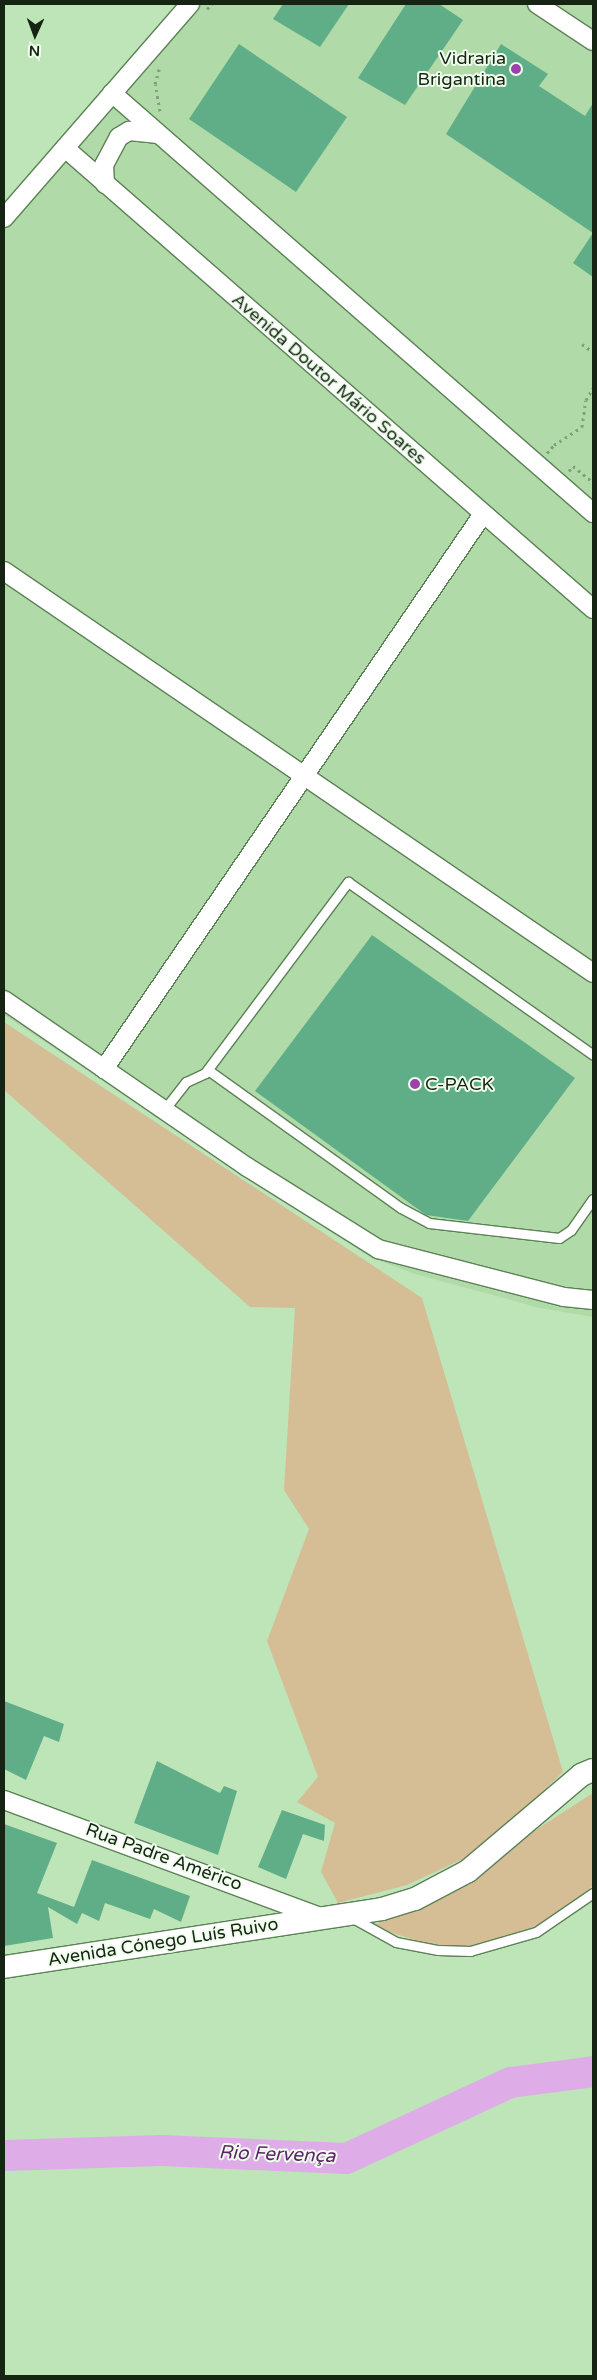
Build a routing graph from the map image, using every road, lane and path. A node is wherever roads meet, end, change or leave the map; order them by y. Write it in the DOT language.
graph roads {
  1 [pos="212,4"];
  2 [pos="537,4"];
  3 [pos="198,7"];
  4 [pos="593,41"];
  5 [pos="164,60"];
  6 [pos="112,93"];
  7 [pos="164,117"];
  8 [pos="158,134"];
  9 [pos="65,148"];
  10 [pos="105,184"];
  11 [pos="4,218"];
  12 [pos="582,344"];
  13 [pos="593,352"];
  14 [pos="593,388"];
  15 [pos="540,447"];
  16 [pos="547,454"];
  17 [pos="554,460"];
  18 [pos="561,466"];
  19 [pos="568,472"];
  20 [pos="575,478"];
  21 [pos="593,482"];
  22 [pos="593,513"];
  23 [pos="484,514"];
  24 [pos="4,571"];
  25 [pos="593,609"];
  26 [pos="305,775"];
  27 [pos="593,973"];
  28 [pos="4,1000"];
  29 [pos="593,1055"];
  30 [pos="104,1069"];
  31 [pos="208,1070"];
  32 [pos="164,1110"];
  33 [pos="593,1199"];
  34 [pos="593,1300"];
  35 [pos="593,1770"];
  36 [pos="4,1800"];
  37 [pos="593,1894"];
  38 [pos="346,1914"];
  39 [pos="323,1918"];
  40 [pos="4,1967"];
  1 -- 3 [label="path"];
  2 -- 4 [label="street"];
  3 -- 6 [label="street"];
  5 -- 7 [label="path"];
  6 -- 8 [label="street"];
  6 -- 9 [label="street"];
  8 -- 10 [label="street"];
  8 -- 22 [label="street"];
  9 -- 10 [label="street, Avenida Doutor Mário Soares"];
  9 -- 11 [label="street"];
  10 -- 23 [label="street, Avenida Doutor Mário Soares"];
  12 -- 13 [label="path"];
  14 -- 16 [label="path"];
  15 -- 16 [label="path"];
  16 -- 17 [label="path"];
  18 -- 19 [label="path"];
  19 -- 20 [label="path"];
  19 -- 21 [label="path"];
  23 -- 25 [label="street, Avenida Doutor Mário Soares"];
  23 -- 26 [label="street"];
  24 -- 26 [label="street"];
  26 -- 27 [label="street"];
  26 -- 30 [label="street"];
  28 -- 30 [label="street"];
  29 -- 31 [label="lane"];
  30 -- 32 [label="street"];
  31 -- 32 [label="lane"];
  31 -- 33 [label="lane"];
  32 -- 34 [label="street"];
  35 -- 38 [label="street, Avenida Cónego Luís Ruivo"];
  36 -- 39 [label="street, Rua Padre Américo"];
  37 -- 38 [label="lane"];
  38 -- 39 [label="street, Avenida Cónego Luís Ruivo"];
  39 -- 40 [label="street, Avenida Cónego Luís Ruivo"];
}
